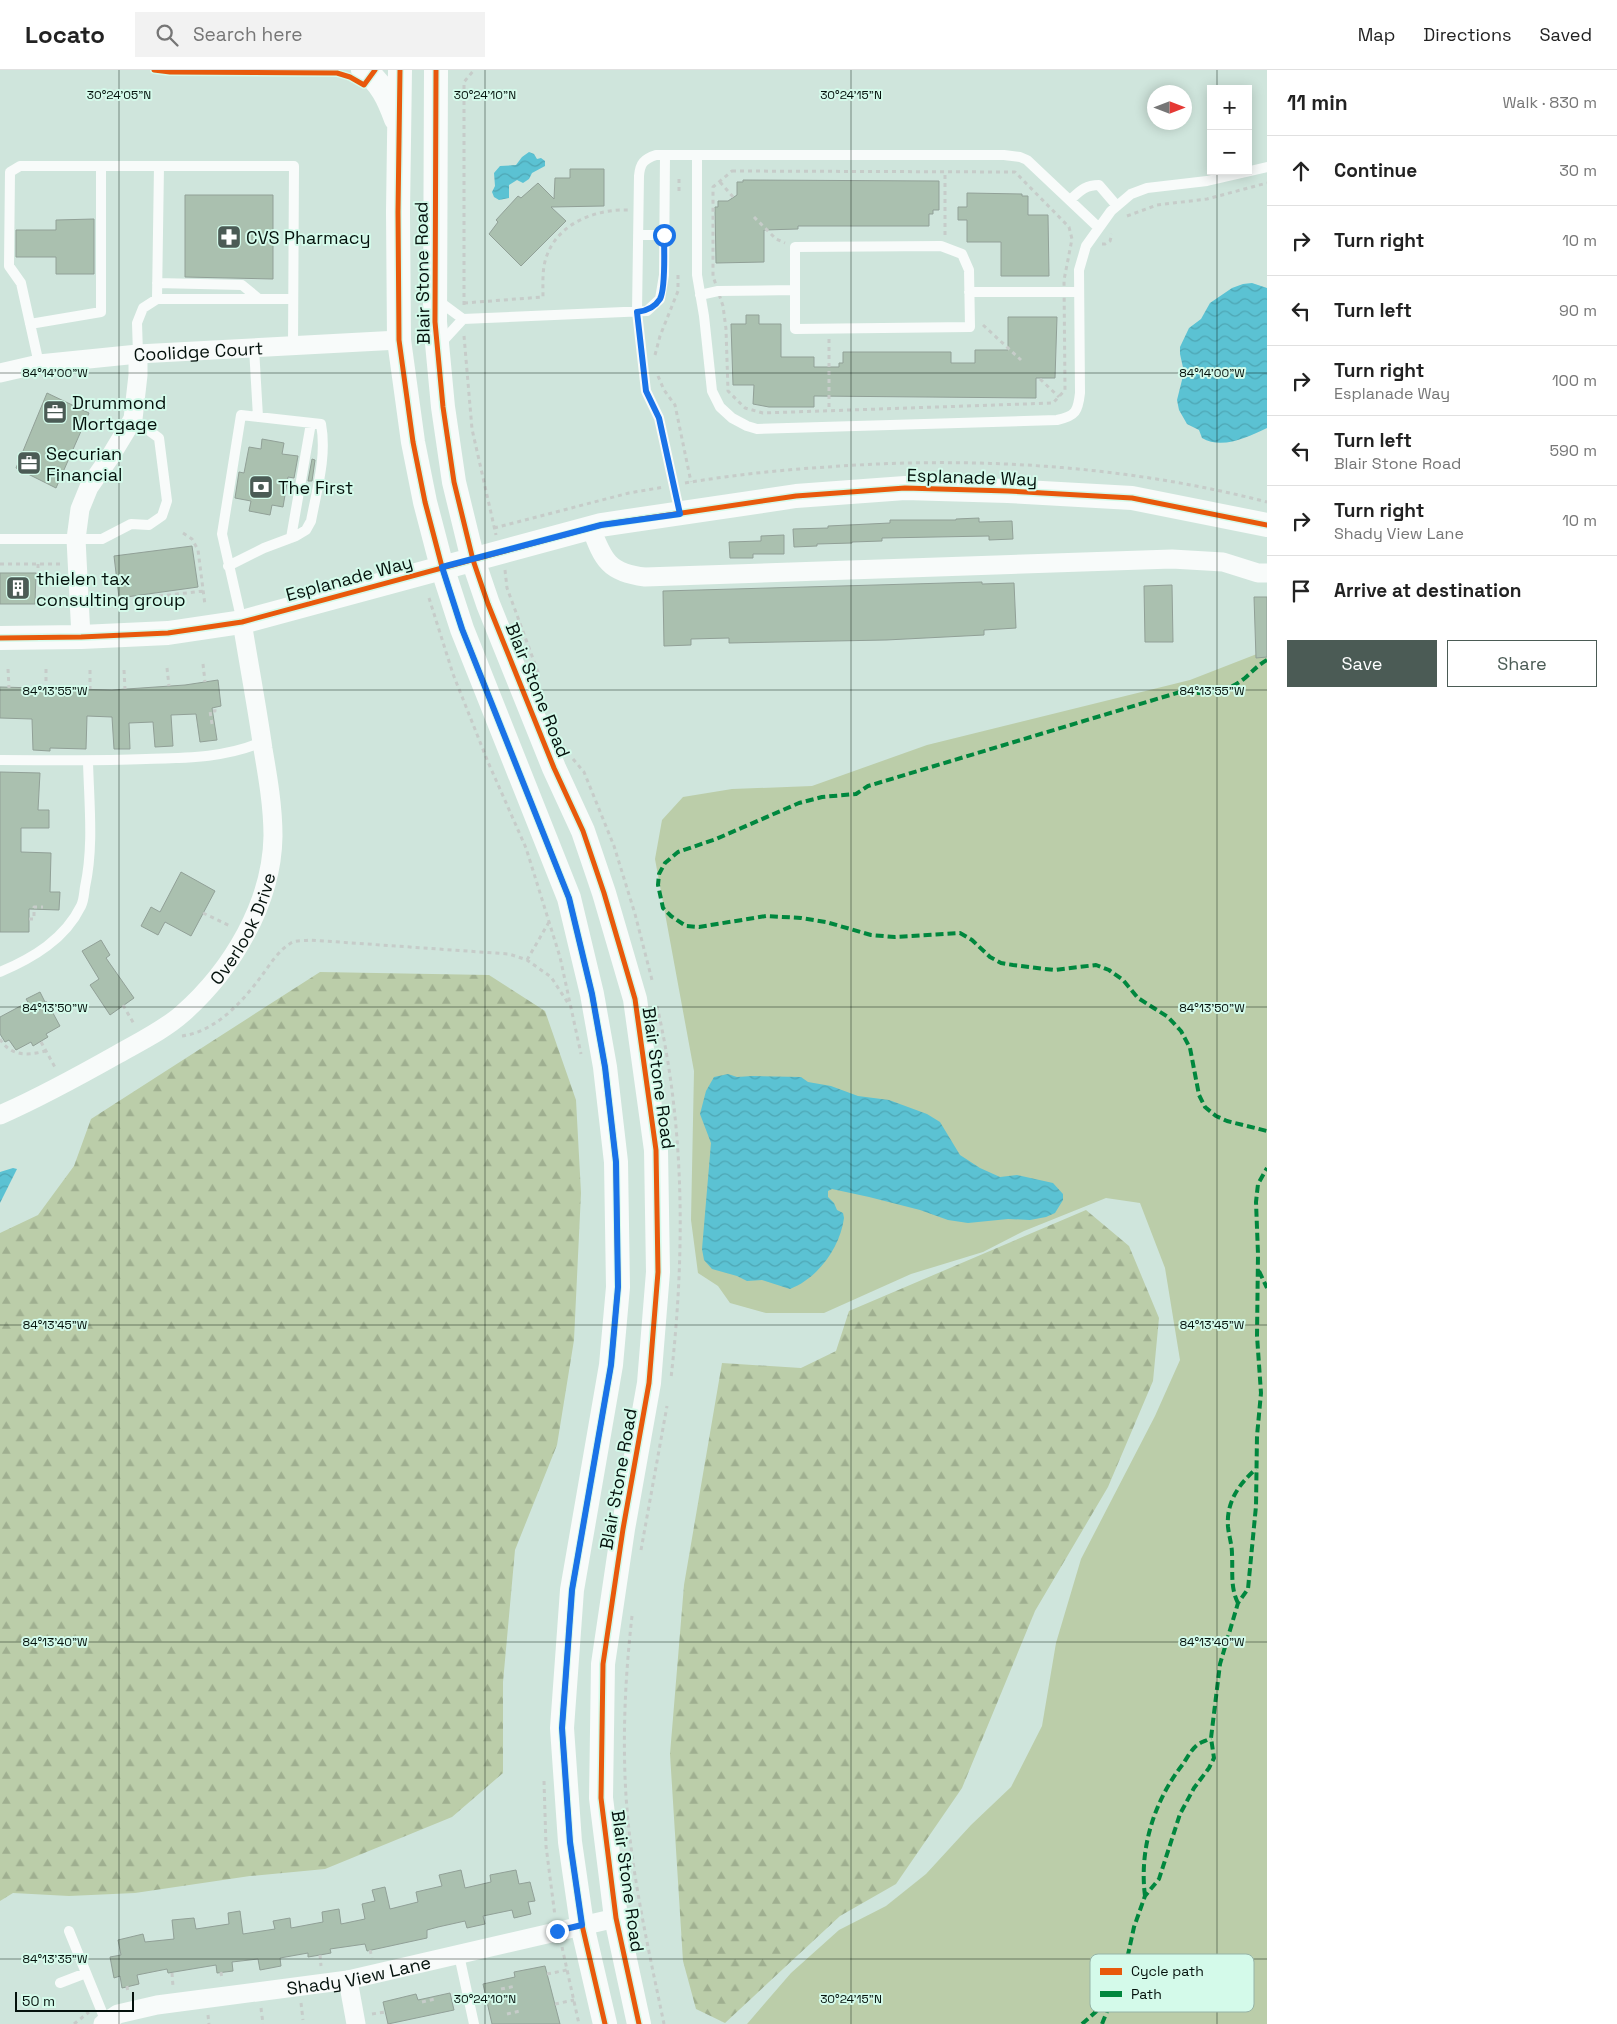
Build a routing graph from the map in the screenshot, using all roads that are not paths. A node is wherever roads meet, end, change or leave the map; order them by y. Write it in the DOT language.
graph roads {
  1 [pos="363,70"];
  2 [pos="400,70"];
  3 [pos="436,70"];
  4 [pos="399,129"];
  5 [pos="666,156"];
  6 [pos="696,156"];
  7 [pos="101,166"];
  8 [pos="159,166"];
  9 [pos="1267,167"];
  10 [pos="1070,200"];
  11 [pos="1117,206"];
  12 [pos="1099,228"];
  13 [pos="638,235"];
  14 [pos="664,235"];
  15 [pos="157,283"];
  16 [pos="795,290"];
  17 [pos="969,292"];
  18 [pos="1079,292"];
  19 [pos="700,295"];
  20 [pos="434,298"];
  21 [pos="157,299"];
  22 [pos="259,299"];
  23 [pos="293,299"];
  24 [pos="637,312"];
  25 [pos="463,319"];
  26 [pos="30,324"];
  27 [pos="399,340"];
  28 [pos="293,346"];
  29 [pos="254,348"];
  30 [pos="436,348"];
  31 [pos="138,354"];
  32 [pos="39,364"];
  33 [pos="0,373"];
  34 [pos="441,390"];
  35 [pos="258,417"];
  36 [pos="133,419"];
  37 [pos="316,423"];
  38 [pos="680,514"];
  39 [pos="1267,525"];
  40 [pos="591,528"];
  41 [pos="291,538"];
  42 [pos="0,539"];
  43 [pos="76,539"];
  44 [pos="473,560"];
  45 [pos="228,566"];
  46 [pos="442,567"];
  47 [pos="1267,572"];
  48 [pos="242,622"];
  49 [pos="81,637"];
  50 [pos="0,638"];
  51 [pos="262,742"];
  52 [pos="0,760"];
  53 [pos="88,761"];
  54 [pos="0,972"];
  55 [pos="0,1115"];
  56 [pos="616,1918"];
  57 [pos="582,1925"];
  58 [pos="69,1931"];
  59 [pos="459,1955"];
  60 [pos="86,1973"];
  61 [pos="348,1980"];
  62 [pos="60,1982"];
  63 [pos="102,2017"];
  64 [pos="364,2019"];
  65 [pos="474,2024"];
  66 [pos="605,2024"];
  67 [pos="639,2024"];
  1 -- 4 [label="street"];
  2 -- 4 [label="street, Blair Stone Road"];
  3 -- 20 [label="street, Blair Stone Road"];
  4 -- 27 [label="street, Blair Stone Road"];
  5 -- 6 [label="lane"];
  5 -- 13 [label="lane"];
  5 -- 14 [label="lane"];
  6 -- 10 [label="lane"];
  6 -- 19 [label="lane"];
  7 -- 8 [label="lane"];
  7 -- 26 [label="lane"];
  7 -- 26 [label="lane"];
  8 -- 15 [label="lane"];
  8 -- 23 [label="lane"];
  9 -- 11 [label="lane"];
  10 -- 11 [label="lane"];
  10 -- 12 [label="lane"];
  11 -- 12 [label="lane"];
  12 -- 18 [label="lane"];
  13 -- 14 [label="lane"];
  13 -- 24 [label="lane"];
  14 -- 24 [label="lane"];
  15 -- 21 [label="lane"];
  15 -- 22 [label="lane"];
  16 -- 17 [label="lane"];
  16 -- 17 [label="lane"];
  16 -- 19 [label="lane"];
  17 -- 18 [label="lane"];
  18 -- 19 [label="lane"];
  20 -- 25 [label="lane"];
  20 -- 30 [label="street, Blair Stone Road"];
  21 -- 22 [label="lane"];
  21 -- 31 [label="lane"];
  22 -- 23 [label="lane"];
  23 -- 28 [label="lane"];
  24 -- 25 [label="lane"];
  24 -- 38 [label="lane"];
  25 -- 30 [label="lane"];
  26 -- 32 [label="lane"];
  27 -- 28 [label="street, Coolidge Court"];
  27 -- 34 [label="street"];
  27 -- 46 [label="street, Blair Stone Road"];
  28 -- 29 [label="street, Coolidge Court"];
  29 -- 31 [label="street, Coolidge Court"];
  29 -- 35 [label="lane"];
  30 -- 34 [label="street, Blair Stone Road"];
  31 -- 32 [label="street, Coolidge Court"];
  31 -- 36 [label="street"];
  32 -- 33 [label="street, Coolidge Court"];
  34 -- 44 [label="street, Blair Stone Road"];
  35 -- 37 [label="lane"];
  35 -- 45 [label="lane"];
  36 -- 43 [label="street"];
  36 -- 43 [label="lane"];
  37 -- 41 [label="lane"];
  37 -- 41 [label="lane"];
  38 -- 39 [label="street, Esplanade Way"];
  38 -- 40 [label="street, Esplanade Way"];
  40 -- 44 [label="street, Esplanade Way"];
  40 -- 47 [label="street"];
  41 -- 45 [label="lane"];
  42 -- 43 [label="lane"];
  43 -- 49 [label="street"];
  44 -- 46 [label="street, Esplanade Way"];
  44 -- 56 [label="street, Blair Stone Road"];
  45 -- 48 [label="lane"];
  46 -- 48 [label="street, Esplanade Way"];
  46 -- 57 [label="street, Blair Stone Road"];
  48 -- 49 [label="street, Esplanade Way"];
  48 -- 51 [label="street, Overlook Drive"];
  49 -- 50 [label="street, Esplanade Way"];
  51 -- 53 [label="lane"];
  51 -- 55 [label="street, Overlook Drive"];
  52 -- 53 [label="lane"];
  53 -- 54 [label="lane"];
  56 -- 57 [label="street, Shady View Lane"];
  56 -- 67 [label="street, Blair Stone Road"];
  57 -- 59 [label="street, Shady View Lane"];
  57 -- 66 [label="street, Blair Stone Road"];
  58 -- 60 [label="lane"];
  59 -- 61 [label="street, Shady View Lane"];
  59 -- 65 [label="lane"];
  60 -- 62 [label="lane"];
  60 -- 63 [label="lane"];
  61 -- 63 [label="street, Shady View Lane"];
  61 -- 64 [label="street"];
}
